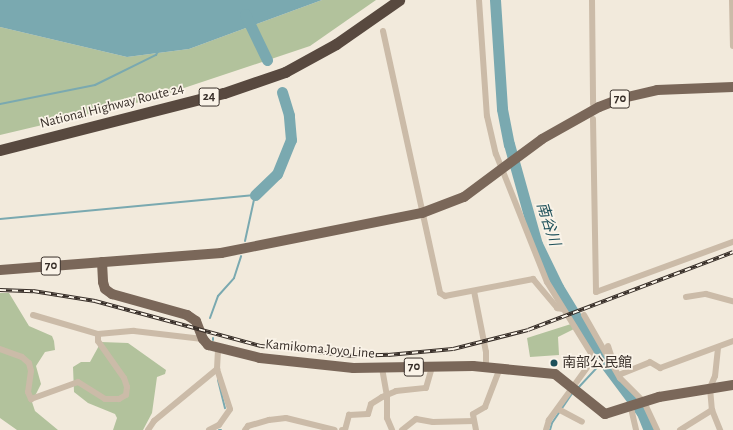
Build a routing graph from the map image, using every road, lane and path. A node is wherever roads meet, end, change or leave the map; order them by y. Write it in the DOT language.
graph roads {
  1 [pos="399,0"];
  2 [pos="479,0"];
  3 [pos="592,0"];
  4 [pos="732,0"];
  5 [pos="383,31"];
  6 [pos="733,46"];
  7 [pos="733,87"];
  8 [pos="593,104"];
  9 [pos="593,120"];
  10 [pos="0,150"];
  11 [pos="505,168"];
  12 [pos="422,213"];
  13 [pos="733,242"];
  14 [pos="102,262"];
  15 [pos="0,270"];
  16 [pos="474,291"];
  17 [pos="686,297"];
  18 [pos="733,301"];
  19 [pos="564,309"];
  20 [pos="33,315"];
  21 [pos="584,315"];
  22 [pos="98,334"];
  23 [pos="203,339"];
  24 [pos="733,341"];
  25 [pos="608,346"];
  26 [pos="218,348"];
  27 [pos="718,348"];
  28 [pos="0,349"];
  29 [pos="432,367"];
  30 [pos="382,368"];
  31 [pos="486,368"];
  32 [pos="217,369"];
  33 [pos="500,370"];
  34 [pos="621,374"];
  35 [pos="733,385"];
  36 [pos="572,387"];
  37 [pos="710,388"];
  38 [pos="387,395"];
  39 [pos="642,400"];
  40 [pos="632,407"];
  41 [pos="558,409"];
  42 [pos="712,410"];
  43 [pos="474,422"];
  44 [pos="582,422"];
  45 [pos="148,430"];
  46 [pos="209,430"];
  47 [pos="245,430"];
  48 [pos="335,430"];
  49 [pos="342,430"];
  50 [pos="392,430"];
  51 [pos="402,430"];
  52 [pos="476,430"];
  53 [pos="546,430"];
  54 [pos="636,430"];
  55 [pos="657,430"];
  56 [pos="680,430"];
  57 [pos="720,430"];
  1 -- 10 [label="highway, National Highway Route 24 / 24"];
  2 -- 11 [label="street"];
  3 -- 8 [label="street"];
  4 -- 6 [label="street"];
  5 -- 12 [label="street"];
  7 -- 11 [label="main road, 70"];
  9 -- 13 [label="street"];
  11 -- 12 [label="main road, 70"];
  11 -- 19 [label="street"];
  12 -- 14 [label="main road, 70"];
  12 -- 16 [label="street"];
  14 -- 15 [label="main road, 70"];
  14 -- 23 [label="main road"];
  16 -- 19 [label="street"];
  16 -- 31 [label="street"];
  17 -- 18 [label="street"];
  19 -- 36 [label="street"];
  20 -- 22 [label="street"];
  21 -- 39 [label="street"];
  22 -- 23 [label="street"];
  22 -- 28 [label="street"];
  23 -- 26 [label="main road, Kamikoma Joyo Line / 70"];
  24 -- 27 [label="street"];
  25 -- 34 [label="street"];
  26 -- 30 [label="main road, Kamikoma Joyo Line / 70"];
  26 -- 32 [label="street"];
  27 -- 34 [label="street"];
  27 -- 37 [label="street"];
  29 -- 30 [label="main road, Kamikoma Joyo Line / 70"];
  29 -- 31 [label="main road, Kamikoma Joyo Line / 70"];
  29 -- 38 [label="street"];
  30 -- 38 [label="street"];
  31 -- 33 [label="main road, Kamikoma Joyo Line / 70"];
  32 -- 45 [label="street"];
  32 -- 46 [label="street"];
  33 -- 36 [label="main road, Kamikoma Joyo Line / 70"];
  33 -- 43 [label="street"];
  34 -- 39 [label="street"];
  35 -- 37 [label="main road, Kamikoma Joyo Line / 70"];
  36 -- 40 [label="main road, Kamikoma Joyo Line / 70"];
  36 -- 41 [label="street"];
  37 -- 39 [label="main road, Kamikoma Joyo Line / 70"];
  37 -- 42 [label="street"];
  38 -- 49 [label="street"];
  38 -- 50 [label="street"];
  39 -- 40 [label="main road, Kamikoma Joyo Line / 70"];
  39 -- 55 [label="street"];
  40 -- 54 [label="street"];
  41 -- 44 [label="street"];
  41 -- 53 [label="street"];
  42 -- 56 [label="street"];
  42 -- 57 [label="street"];
  43 -- 51 [label="street"];
  43 -- 52 [label="street"];
  47 -- 48 [label="street"];
}
